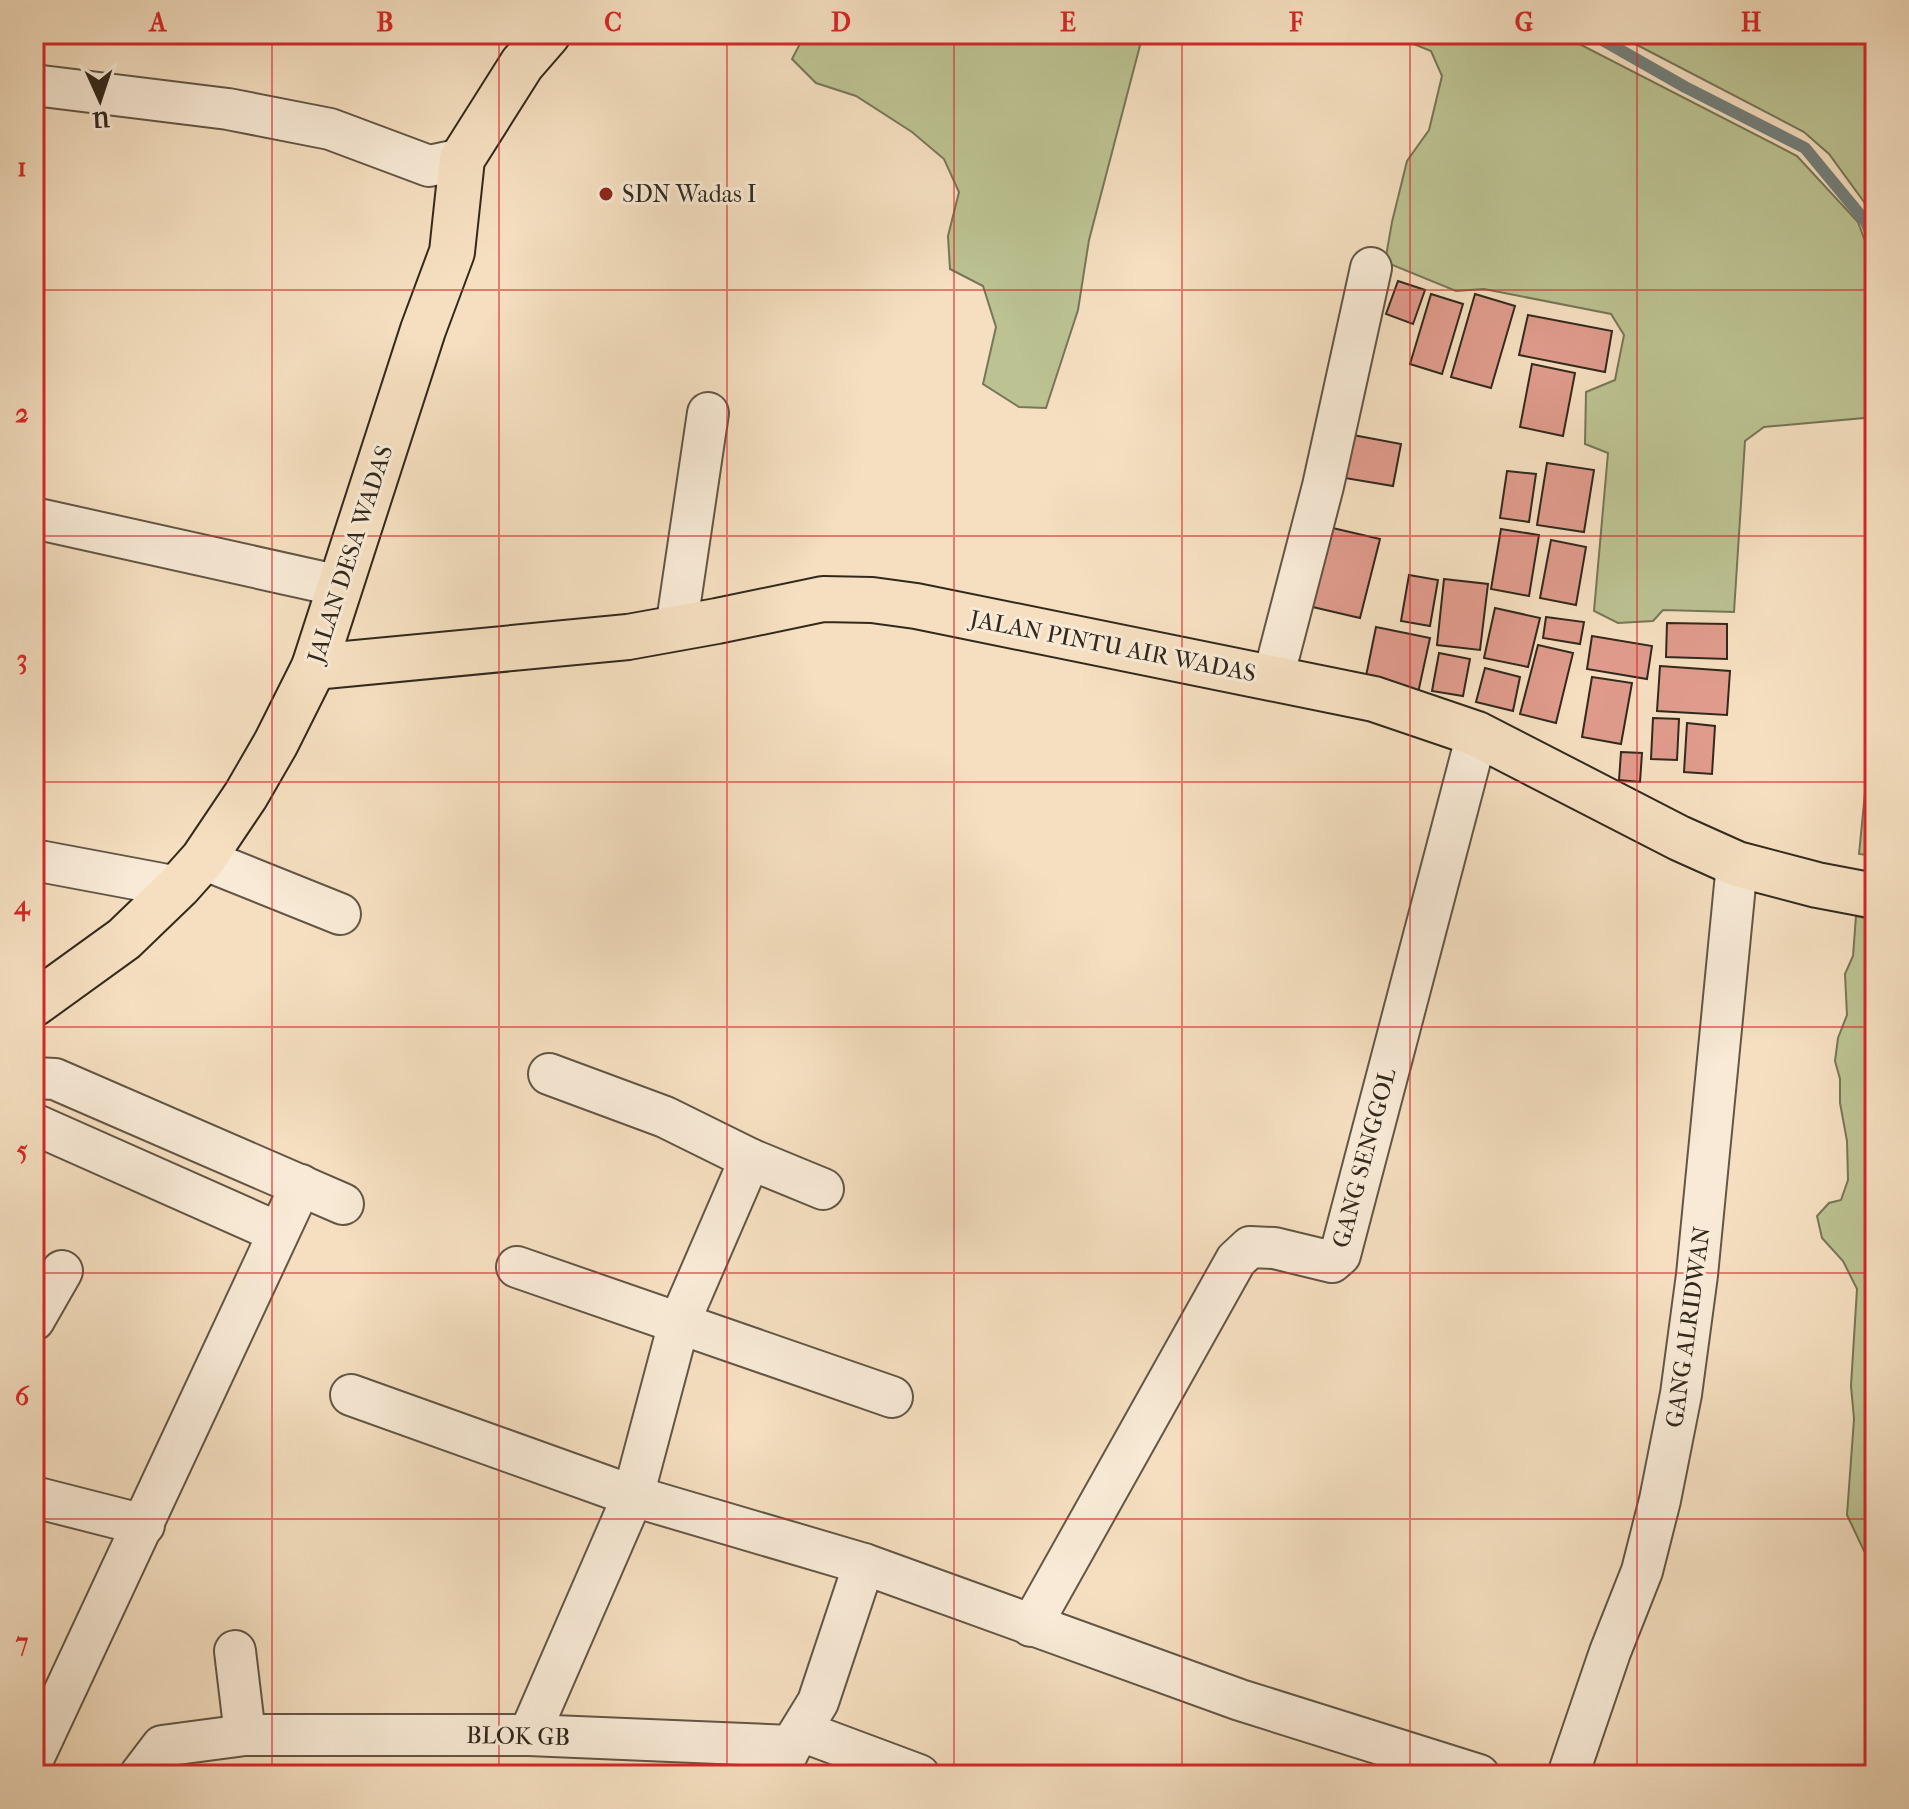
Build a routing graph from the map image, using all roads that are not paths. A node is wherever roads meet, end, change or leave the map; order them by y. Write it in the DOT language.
graph roads {
  1 [pos="548,34"];
  2 [pos="34,85"];
  3 [pos="462,159"];
  4 [pos="1371,268"];
  5 [pos="708,413"];
  6 [pos="34,518"];
  7 [pos="340,586"];
  8 [pos="676,629"];
  9 [pos="314,667"];
  10 [pos="1273,678"];
  11 [pos="1477,734"];
  12 [pos="34,860"];
  13 [pos="1737,864"];
  14 [pos="190,873"];
  15 [pos="1872,895"];
  16 [pos="340,914"];
  17 [pos="34,1004"];
  18 [pos="549,1074"];
  19 [pos="34,1078"];
  20 [pos="34,1124"];
  21 [pos="750,1159"];
  22 [pos="301,1185"];
  23 [pos="823,1189"];
  24 [pos="343,1204"];
  25 [pos="277,1232"];
  26 [pos="517,1267"];
  27 [pos="62,1271"];
  28 [pos="34,1320"];
  29 [pos="679,1323"];
  30 [pos="351,1395"];
  31 [pos="892,1397"];
  32 [pos="633,1496"];
  33 [pos="34,1497"];
  34 [pos="144,1525"];
  35 [pos="864,1564"];
  36 [pos="1031,1626"];
  37 [pos="235,1651"];
  38 [pos="49,1686"];
  39 [pos="245,1735"];
  40 [pos="529,1735"];
  41 [pos="790,1751"];
  42 [pos="34,1757"];
  43 [pos="140,1775"];
  44 [pos="919,1775"];
  45 [pos="1479,1775"];
  46 [pos="1568,1775"];
  1 -- 3 [label="main road, JALAN DESA WADAS"];
  2 -- 3 [label="street"];
  3 -- 7 [label="main road, JALAN DESA WADAS"];
  4 -- 10 [label="street"];
  5 -- 8 [label="street"];
  6 -- 7 [label="street"];
  7 -- 9 [label="main road, JALAN DESA WADAS"];
  8 -- 9 [label="main road, JALAN PINTU AIR WADAS"];
  8 -- 10 [label="main road, JALAN PINTU AIR WADAS"];
  9 -- 14 [label="main road, JALAN DESA WADAS"];
  10 -- 11 [label="main road, JALAN PINTU AIR WADAS"];
  11 -- 13 [label="main road, JALAN PINTU AIR WADAS"];
  11 -- 36 [label="street, GANG SENGGOL"];
  12 -- 14 [label="street"];
  13 -- 15 [label="main road, JALAN PINTU AIR WADAS"];
  13 -- 46 [label="street, GANG ALRIDWAN"];
  14 -- 16 [label="street"];
  14 -- 17 [label="main road, JALAN DESA WADAS"];
  18 -- 21 [label="street"];
  19 -- 22 [label="street"];
  20 -- 25 [label="street"];
  21 -- 23 [label="street"];
  21 -- 29 [label="street"];
  22 -- 24 [label="street"];
  22 -- 25 [label="street"];
  25 -- 34 [label="street"];
  26 -- 29 [label="street"];
  27 -- 28 [label="street"];
  29 -- 31 [label="street"];
  29 -- 32 [label="street"];
  30 -- 32 [label="street"];
  32 -- 35 [label="street"];
  32 -- 40 [label="street"];
  33 -- 34 [label="street"];
  34 -- 38 [label="street"];
  35 -- 36 [label="street"];
  35 -- 41 [label="street"];
  36 -- 45 [label="street"];
  37 -- 39 [label="street"];
  38 -- 42 [label="street"];
  39 -- 40 [label="street, BLOK GB"];
  39 -- 43 [label="street, BLOK GB"];
  40 -- 41 [label="street, BLOK GB"];
  41 -- 44 [label="street, BLOK GB"];
}
